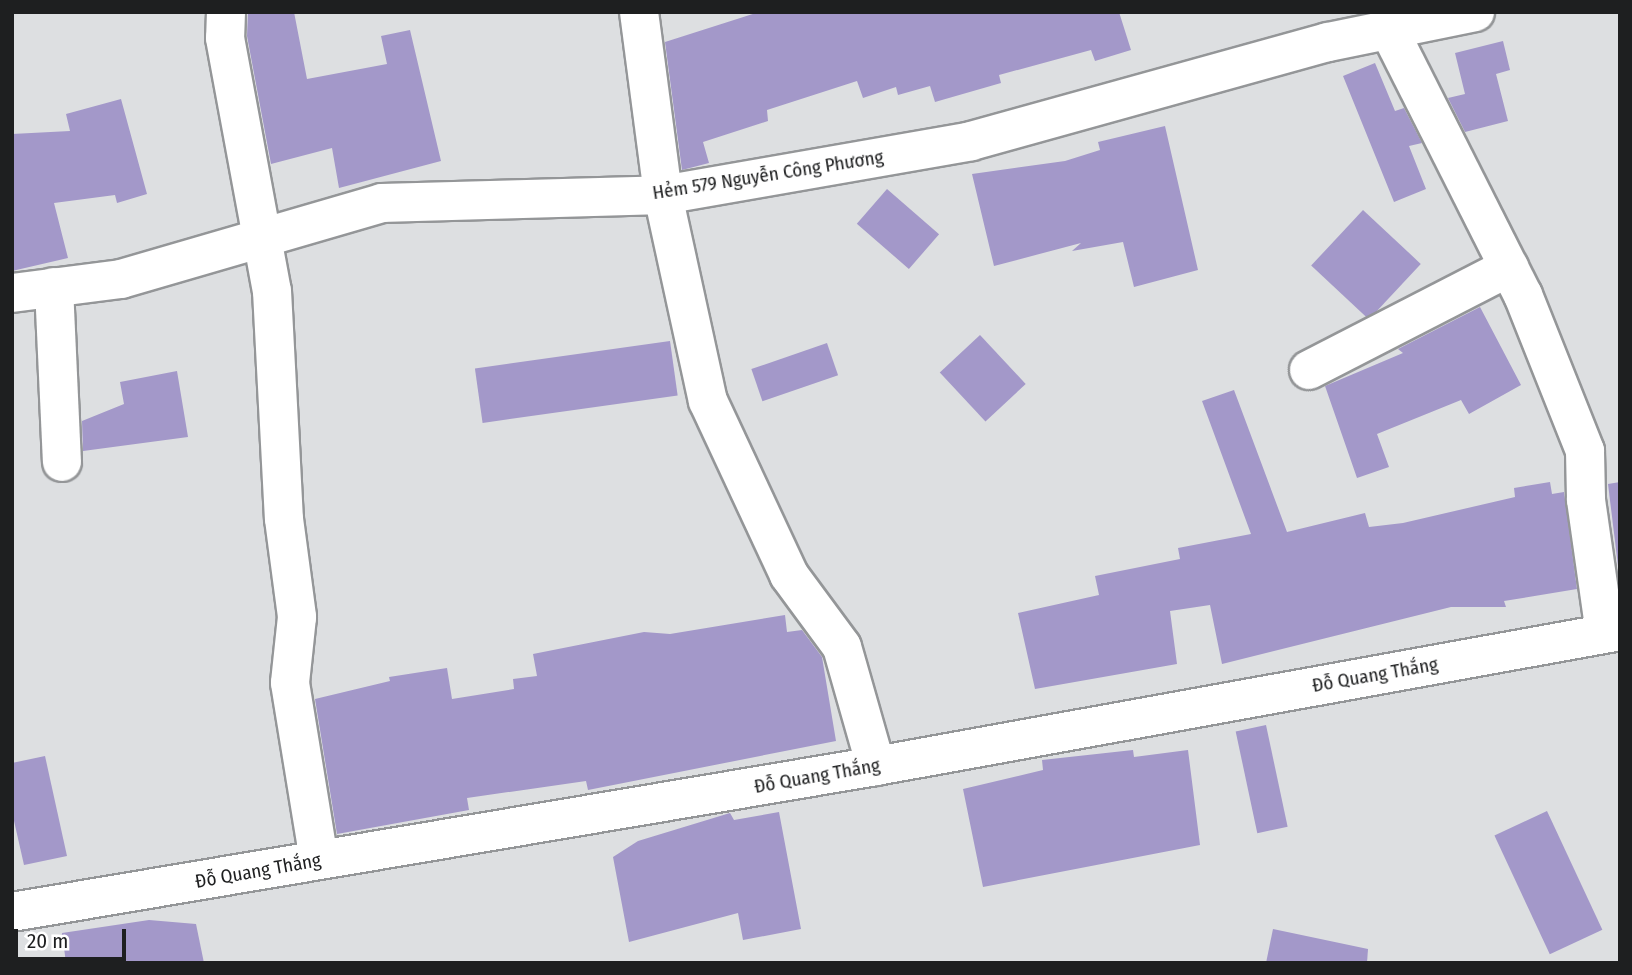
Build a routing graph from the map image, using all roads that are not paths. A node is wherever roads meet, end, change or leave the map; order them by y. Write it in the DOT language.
graph roads {
  1 [pos="226,12"];
  2 [pos="639,12"];
  3 [pos="1475,12"];
  4 [pos="1388,27"];
  5 [pos="663,195"];
  6 [pos="259,239"];
  7 [pos="1509,267"];
  8 [pos="54,287"];
  9 [pos="12,293"];
  10 [pos="1309,370"];
  11 [pos="62,462"];
  12 [pos="1612,632"];
  13 [pos="876,766"];
  14 [pos="319,860"];
  15 [pos="12,912"];
  1 -- 6 [label="street"];
  2 -- 5 [label="street"];
  3 -- 4 [label="street, Hẻm 579 Nguyễn Công Phương"];
  4 -- 5 [label="street, Hẻm 579 Nguyễn Công Phương"];
  4 -- 7 [label="street"];
  5 -- 6 [label="street, Hẻm 579 Nguyễn Công Phương"];
  5 -- 13 [label="street"];
  6 -- 8 [label="street, Hẻm 579 Nguyễn Công Phương"];
  6 -- 14 [label="street"];
  7 -- 10 [label="street"];
  7 -- 12 [label="street"];
  8 -- 9 [label="street, Hẻm 579 Nguyễn Công Phương"];
  8 -- 11 [label="street"];
  12 -- 13 [label="street, Đỗ Quang Thắng"];
  13 -- 14 [label="street, Đỗ Quang Thắng"];
  14 -- 15 [label="street, Đỗ Quang Thắng"];
}
